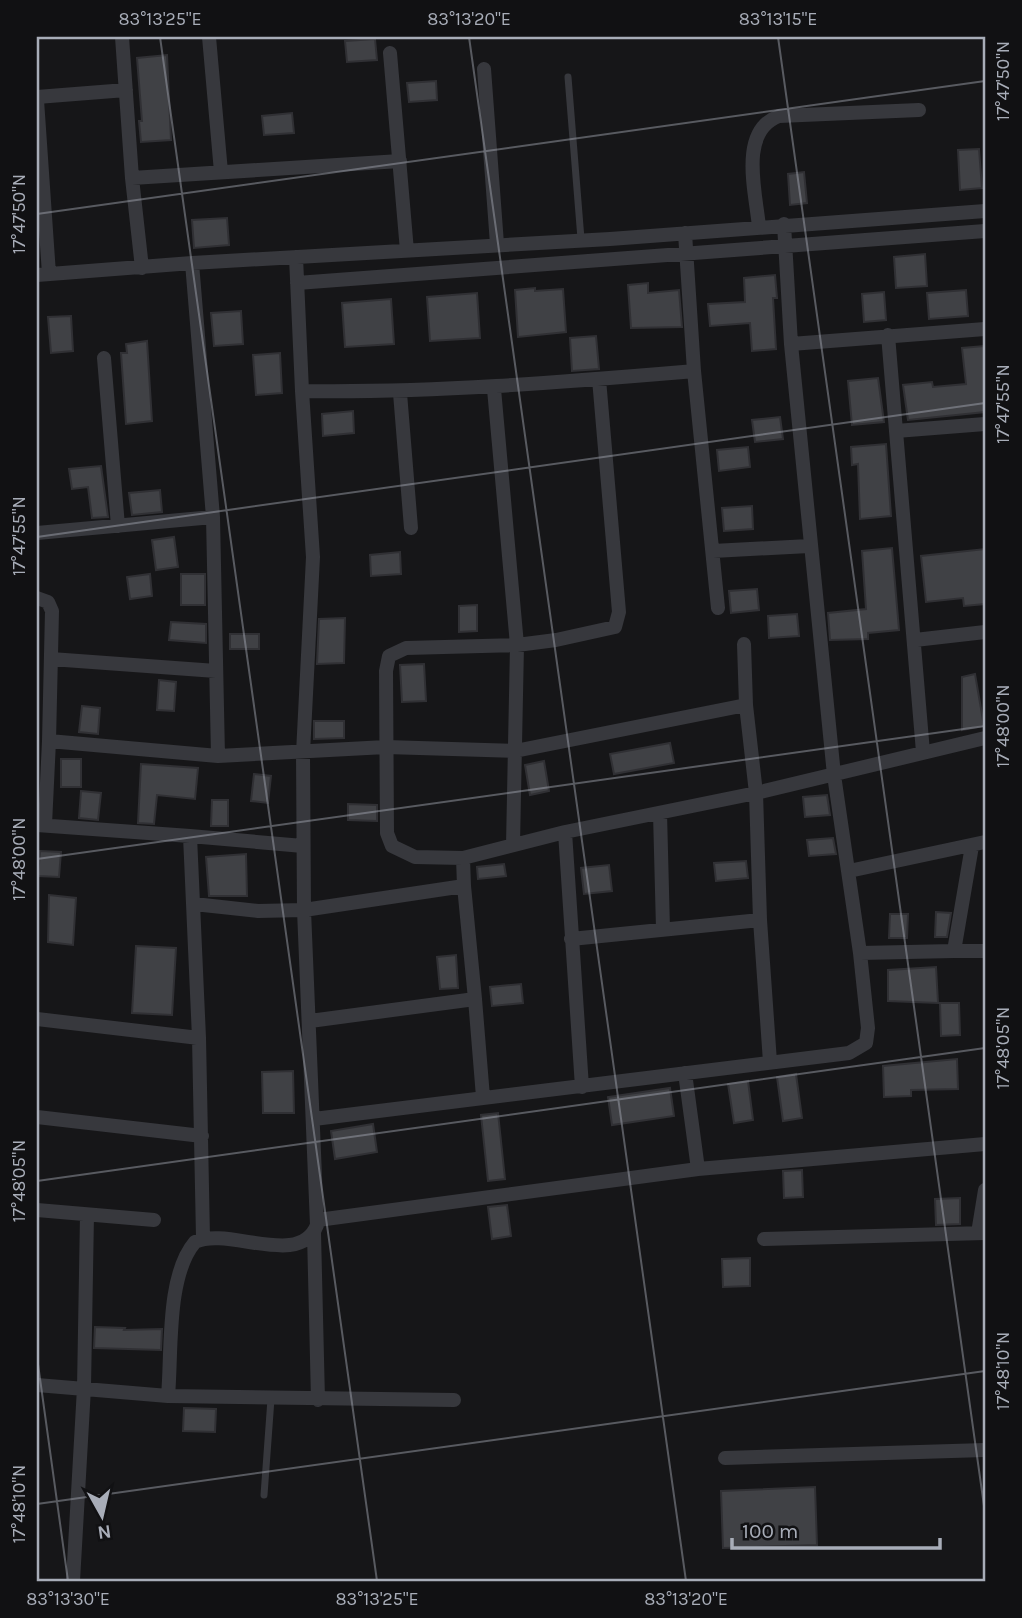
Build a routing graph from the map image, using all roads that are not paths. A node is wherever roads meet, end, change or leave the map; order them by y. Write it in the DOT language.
graph roads {
  1 [pos="122,37"];
  2 [pos="209,37"];
  3 [pos="390,53"];
  4 [pos="484,69"];
  5 [pos="568,78"];
  6 [pos="126,90"];
  7 [pos="37,99"];
  8 [pos="919,110"];
  9 [pos="400,162"];
  10 [pos="221,172"];
  11 [pos="132,178"];
  12 [pos="40,185"];
  13 [pos="985,211"];
  14 [pos="783,224"];
  15 [pos="758,227"];
  16 [pos="985,231"];
  17 [pos="685,233"];
  18 [pos="581,239"];
  19 [pos="497,244"];
  20 [pos="785,245"];
  21 [pos="407,251"];
  22 [pos="383,252"];
  23 [pos="687,253"];
  24 [pos="296,257"];
  25 [pos="192,263"];
  26 [pos="142,268"];
  27 [pos="43,274"];
  28 [pos="386,275"];
  29 [pos="297,282"];
  30 [pos="985,329"];
  31 [pos="888,335"];
  32 [pos="791,344"];
  33 [pos="104,358"];
  34 [pos="694,371"];
  35 [pos="599,379"];
  36 [pos="494,389"];
  37 [pos="302,391"];
  38 [pos="400,393"];
  39 [pos="985,424"];
  40 [pos="896,431"];
  41 [pos="213,517"];
  42 [pos="118,526"];
  43 [pos="411,528"];
  44 [pos="37,533"];
  45 [pos="808,546"];
  46 [pos="713,551"];
  47 [pos="37,598"];
  48 [pos="718,608"];
  49 [pos="985,632"];
  50 [pos="915,640"];
  51 [pos="744,644"];
  52 [pos="517,645"];
  53 [pos="51,659"];
  54 [pos="216,671"];
  55 [pos="746,705"];
  56 [pos="985,738"];
  57 [pos="49,740"];
  58 [pos="386,747"];
  59 [pos="515,751"];
  60 [pos="923,752"];
  61 [pos="303,753"];
  62 [pos="218,756"];
  63 [pos="834,775"];
  64 [pos="756,793"];
  65 [pos="660,813"];
  66 [pos="41,825"];
  67 [pos="565,832"];
  68 [pos="190,836"];
  69 [pos="979,844"];
  70 [pos="513,845"];
  71 [pos="303,846"];
  72 [pos="463,858"];
  73 [pos="849,871"];
  74 [pos="464,886"];
  75 [pos="194,904"];
  76 [pos="304,910"];
  77 [pos="760,920"];
  78 [pos="663,929"];
  79 [pos="571,939"];
  80 [pos="954,951"];
  81 [pos="985,951"];
  82 [pos="860,953"];
  83 [pos="475,999"];
  84 [pos="37,1019"];
  85 [pos="310,1021"];
  86 [pos="199,1038"];
  87 [pos="770,1062"];
  88 [pos="685,1073"];
  89 [pos="582,1087"];
  90 [pos="483,1097"];
  91 [pos="37,1117"];
  92 [pos="314,1119"];
  93 [pos="202,1136"];
  94 [pos="985,1143"];
  95 [pos="698,1169"];
  96 [pos="985,1190"];
  97 [pos="37,1210"];
  98 [pos="87,1214"];
  99 [pos="154,1220"];
  100 [pos="316,1227"];
  101 [pos="982,1233"];
  102 [pos="203,1238"];
  103 [pos="764,1238"];
  104 [pos="37,1385"];
  105 [pos="84,1388"];
  106 [pos="168,1396"];
  107 [pos="271,1399"];
  108 [pos="318,1400"];
  109 [pos="454,1400"];
  110 [pos="985,1450"];
  111 [pos="725,1458"];
  112 [pos="264,1495"];
  113 [pos="73,1581"];
  1 -- 6 [label="street"];
  2 -- 10 [label="street"];
  3 -- 9 [label="street"];
  4 -- 19 [label="street"];
  5 -- 18 [label="lane"];
  6 -- 7 [label="street"];
  6 -- 11 [label="street"];
  7 -- 12 [label="street"];
  8 -- 15 [label="street"];
  9 -- 10 [label="street"];
  9 -- 21 [label="street"];
  10 -- 11 [label="street"];
  11 -- 26 [label="street"];
  12 -- 27 [label="street"];
  13 -- 14 [label="street"];
  14 -- 15 [label="street"];
  14 -- 20 [label="street"];
  15 -- 17 [label="street"];
  16 -- 20 [label="street"];
  17 -- 18 [label="street"];
  17 -- 23 [label="street"];
  18 -- 19 [label="street"];
  19 -- 21 [label="street"];
  20 -- 23 [label="street"];
  20 -- 32 [label="street"];
  21 -- 22 [label="street"];
  22 -- 24 [label="street"];
  22 -- 28 [label="street"];
  23 -- 28 [label="street"];
  23 -- 34 [label="street"];
  24 -- 25 [label="street"];
  24 -- 29 [label="street"];
  25 -- 26 [label="street"];
  25 -- 41 [label="street"];
  26 -- 27 [label="street"];
  28 -- 29 [label="street"];
  29 -- 37 [label="street"];
  30 -- 31 [label="street"];
  31 -- 32 [label="street"];
  31 -- 40 [label="street"];
  32 -- 45 [label="street"];
  33 -- 42 [label="street"];
  34 -- 35 [label="street"];
  34 -- 46 [label="street"];
  35 -- 36 [label="street"];
  35 -- 52 [label="street"];
  36 -- 38 [label="street"];
  36 -- 52 [label="street"];
  37 -- 38 [label="street"];
  37 -- 61 [label="street"];
  38 -- 43 [label="street"];
  39 -- 40 [label="street"];
  40 -- 50 [label="street"];
  41 -- 42 [label="street"];
  41 -- 54 [label="street"];
  42 -- 44 [label="street"];
  45 -- 46 [label="street"];
  45 -- 63 [label="street"];
  46 -- 48 [label="street"];
  47 -- 53 [label="street"];
  49 -- 50 [label="street"];
  50 -- 60 [label="street"];
  51 -- 55 [label="street"];
  52 -- 58 [label="street"];
  52 -- 59 [label="street"];
  53 -- 54 [label="street"];
  53 -- 57 [label="street"];
  54 -- 62 [label="street"];
  55 -- 59 [label="street"];
  55 -- 64 [label="street"];
  56 -- 60 [label="street"];
  57 -- 62 [label="street"];
  57 -- 66 [label="street"];
  58 -- 59 [label="street"];
  58 -- 61 [label="street"];
  58 -- 72 [label="street"];
  59 -- 70 [label="street"];
  60 -- 63 [label="street"];
  61 -- 62 [label="street"];
  61 -- 71 [label="street"];
  63 -- 64 [label="street"];
  63 -- 73 [label="street"];
  64 -- 65 [label="street"];
  64 -- 77 [label="street"];
  65 -- 67 [label="street"];
  65 -- 78 [label="street"];
  66 -- 68 [label="street"];
  67 -- 70 [label="street"];
  67 -- 79 [label="street"];
  68 -- 71 [label="street"];
  68 -- 75 [label="street"];
  69 -- 73 [label="street"];
  69 -- 80 [label="street"];
  70 -- 72 [label="street"];
  71 -- 76 [label="street"];
  72 -- 74 [label="street"];
  73 -- 82 [label="street"];
  74 -- 76 [label="street"];
  74 -- 83 [label="street"];
  75 -- 76 [label="street"];
  75 -- 86 [label="street"];
  76 -- 85 [label="street"];
  77 -- 78 [label="street"];
  77 -- 87 [label="street"];
  78 -- 79 [label="street"];
  79 -- 89 [label="street"];
  80 -- 81 [label="street"];
  80 -- 82 [label="street"];
  82 -- 87 [label="street"];
  83 -- 85 [label="street"];
  83 -- 90 [label="street"];
  84 -- 86 [label="street"];
  85 -- 92 [label="street"];
  86 -- 93 [label="street"];
  87 -- 88 [label="street"];
  88 -- 89 [label="street"];
  88 -- 95 [label="street"];
  89 -- 90 [label="street"];
  90 -- 92 [label="street"];
  91 -- 93 [label="street"];
  92 -- 100 [label="street"];
  93 -- 102 [label="street"];
  94 -- 95 [label="street"];
  95 -- 100 [label="street"];
  96 -- 101 [label="street"];
  97 -- 98 [label="street"];
  98 -- 99 [label="street"];
  98 -- 105 [label="street"];
  100 -- 102 [label="street"];
  100 -- 108 [label="street"];
  101 -- 103 [label="street"];
  102 -- 106 [label="street"];
  104 -- 105 [label="street"];
  105 -- 106 [label="street"];
  105 -- 113 [label="street"];
  106 -- 107 [label="street"];
  107 -- 108 [label="street"];
  107 -- 112 [label="lane"];
  108 -- 109 [label="street"];
  110 -- 111 [label="street"];
}
